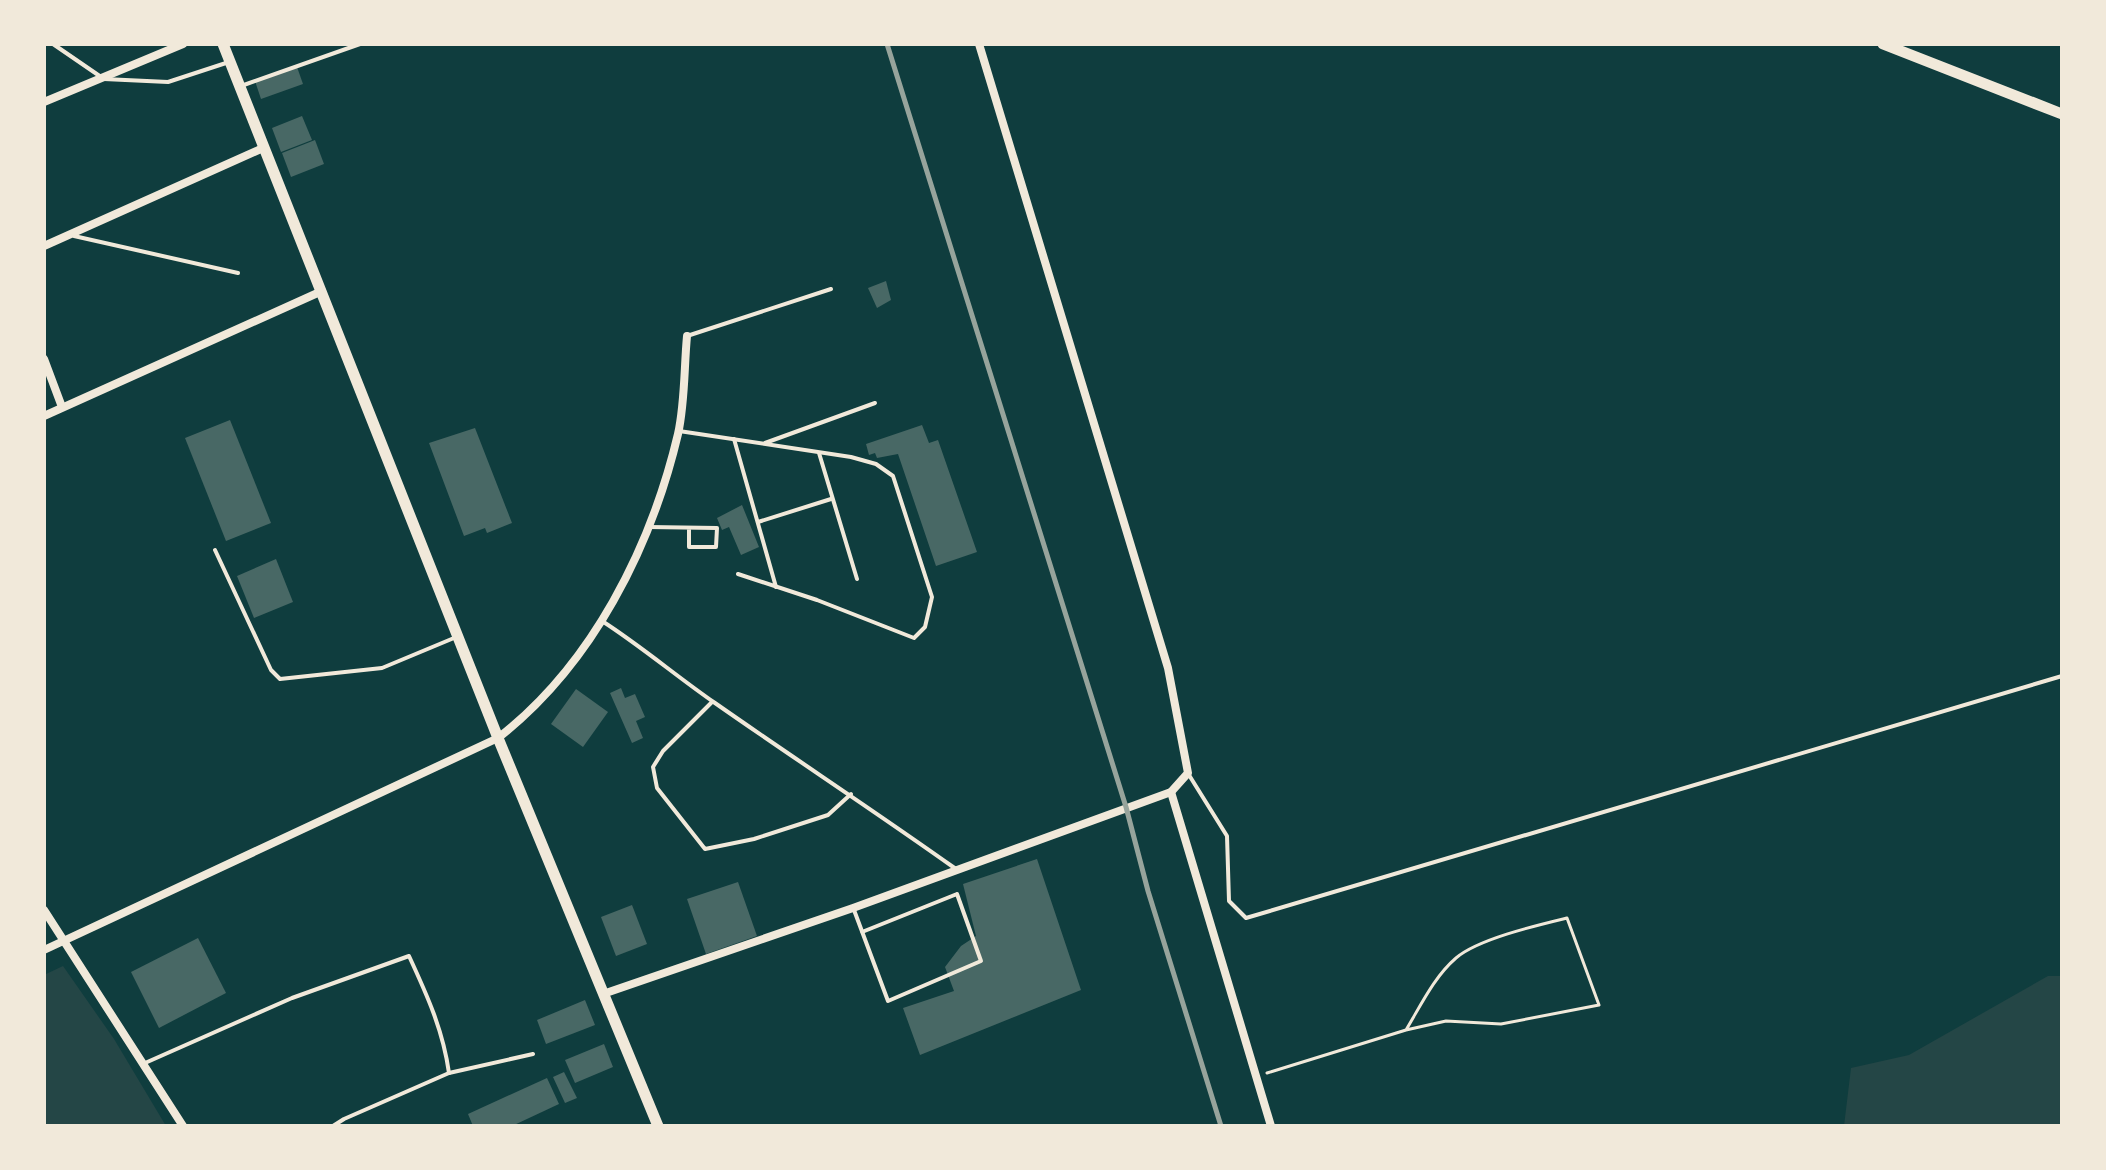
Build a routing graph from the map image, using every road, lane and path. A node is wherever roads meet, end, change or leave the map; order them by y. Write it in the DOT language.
graph roads {
  1 [pos="53,44"];
  2 [pos="183,44"];
  3 [pos="223,44"];
  4 [pos="360,44"];
  5 [pos="979,44"];
  6 [pos="1883,44"];
  7 [pos="230,62"];
  8 [pos="104,79"];
  9 [pos="239,87"];
  10 [pos="44,102"];
  11 [pos="2062,114"];
  12 [pos="263,148"];
  13 [pos="68,234"];
  14 [pos="44,246"];
  15 [pos="238,273"];
  16 [pos="831,289"];
  17 [pos="322,291"];
  18 [pos="687,336"];
  19 [pos="44,359"];
  20 [pos="875,403"];
  21 [pos="62,407"];
  22 [pos="44,416"];
  23 [pos="679,431"];
  24 [pos="734,439"];
  25 [pos="763,444"];
  26 [pos="819,453"];
  27 [pos="831,499"];
  28 [pos="758,522"];
  29 [pos="649,527"];
  30 [pos="689,528"];
  31 [pos="215,550"];
  32 [pos="738,574"];
  33 [pos="857,579"];
  34 [pos="776,588"];
  35 [pos="602,621"];
  36 [pos="458,637"];
  37 [pos="2062,676"];
  38 [pos="713,701"];
  39 [pos="498,738"];
  40 [pos="1188,773"];
  41 [pos="1171,792"];
  42 [pos="851,794"];
  43 [pos="956,869"];
  44 [pos="853,908"];
  45 [pos="44,910"];
  46 [pos="862,932"];
  47 [pos="63,941"];
  48 [pos="44,950"];
  49 [pos="603,994"];
  50 [pos="1406,1030"];
  51 [pos="533,1054"];
  52 [pos="144,1063"];
  53 [pos="449,1073"];
  54 [pos="1256,1077"];
  55 [pos="183,1126"];
  56 [pos="333,1126"];
  57 [pos="658,1126"];
  58 [pos="1271,1126"];
  1 -- 8 [label="lane"];
  2 -- 8 [label="street"];
  3 -- 7 [label="street"];
  4 -- 9 [label="lane"];
  5 -- 40 [label="street"];
  6 -- 11 [label="street"];
  7 -- 8 [label="lane"];
  7 -- 9 [label="street"];
  8 -- 10 [label="street"];
  9 -- 12 [label="street"];
  12 -- 13 [label="street"];
  12 -- 17 [label="street"];
  13 -- 14 [label="street"];
  13 -- 15 [label="lane"];
  16 -- 18 [label="lane"];
  17 -- 21 [label="street"];
  17 -- 36 [label="street"];
  18 -- 23 [label="street"];
  19 -- 21 [label="street"];
  20 -- 25 [label="lane"];
  21 -- 22 [label="street"];
  23 -- 24 [label="lane"];
  23 -- 29 [label="street"];
  24 -- 25 [label="lane"];
  24 -- 28 [label="lane"];
  25 -- 26 [label="lane"];
  26 -- 27 [label="lane"];
  26 -- 34 [label="lane"];
  27 -- 28 [label="lane"];
  27 -- 33 [label="lane"];
  28 -- 34 [label="lane"];
  29 -- 30 [label="lane"];
  29 -- 35 [label="street"];
  30 -- 30 [label="lane"];
  31 -- 36 [label="lane"];
  32 -- 34 [label="lane"];
  35 -- 38 [label="lane"];
  35 -- 39 [label="street"];
  36 -- 39 [label="street"];
  37 -- 40 [label="lane"];
  38 -- 42 [label="lane"];
  38 -- 42 [label="lane"];
  39 -- 47 [label="street"];
  39 -- 49 [label="street"];
  40 -- 41 [label="street"];
  41 -- 43 [label="street"];
  41 -- 54 [label="street"];
  42 -- 43 [label="lane"];
  43 -- 44 [label="street"];
  44 -- 46 [label="lane"];
  44 -- 49 [label="street"];
  45 -- 47 [label="street"];
  46 -- 46 [label="lane"];
  47 -- 48 [label="street"];
  47 -- 52 [label="street"];
  49 -- 57 [label="street"];
  50 -- 50 [label="path"];
  50 -- 54 [label="path"];
  51 -- 53 [label="lane"];
  52 -- 53 [label="lane"];
  52 -- 55 [label="street"];
  53 -- 56 [label="lane"];
  54 -- 58 [label="street"];
}
